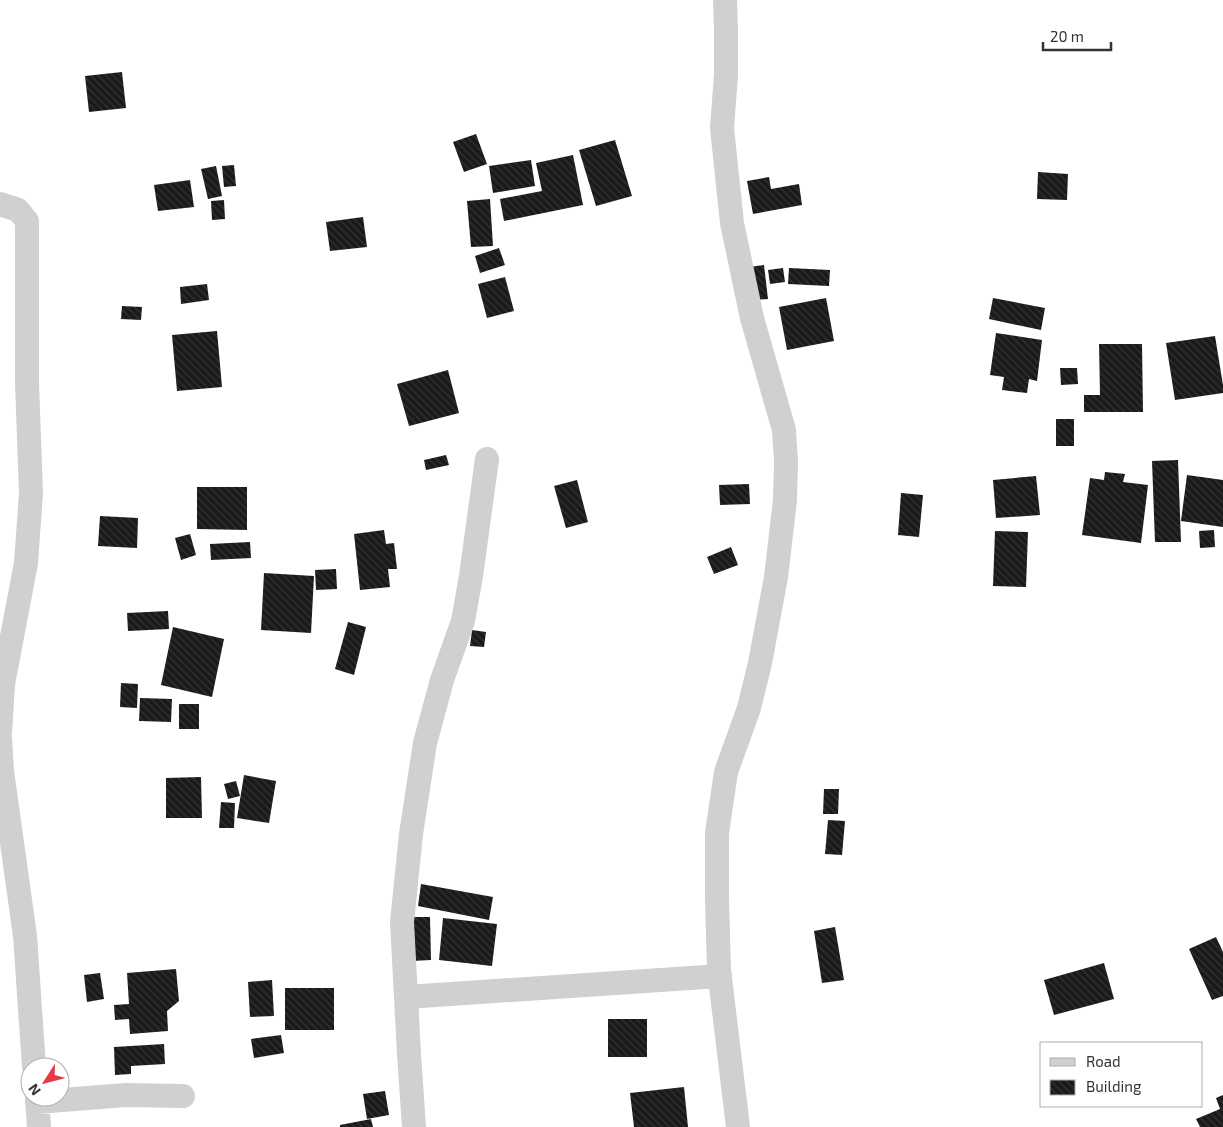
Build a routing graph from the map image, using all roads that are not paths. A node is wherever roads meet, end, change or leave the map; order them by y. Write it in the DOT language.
graph roads {
  1 [pos="725,0"];
  2 [pos="0,204"];
  3 [pos="487,458"];
  4 [pos="0,733"];
  5 [pos="0,738"];
  6 [pos="720,976"];
  7 [pos="406,997"];
  8 [pos="33,1057"];
  9 [pos="183,1096"];
  10 [pos="70,1098"];
  11 [pos="37,1107"];
  12 [pos="38,1127"];
  13 [pos="414,1127"];
  14 [pos="738,1127"];
  1 -- 6 [label="street"];
  2 -- 4 [label="street"];
  3 -- 7 [label="street"];
  5 -- 8 [label="street"];
  6 -- 7 [label="street"];
  6 -- 14 [label="street"];
  7 -- 13 [label="street"];
  9 -- 10 [label="street"];
  11 -- 12 [label="street"];
}
